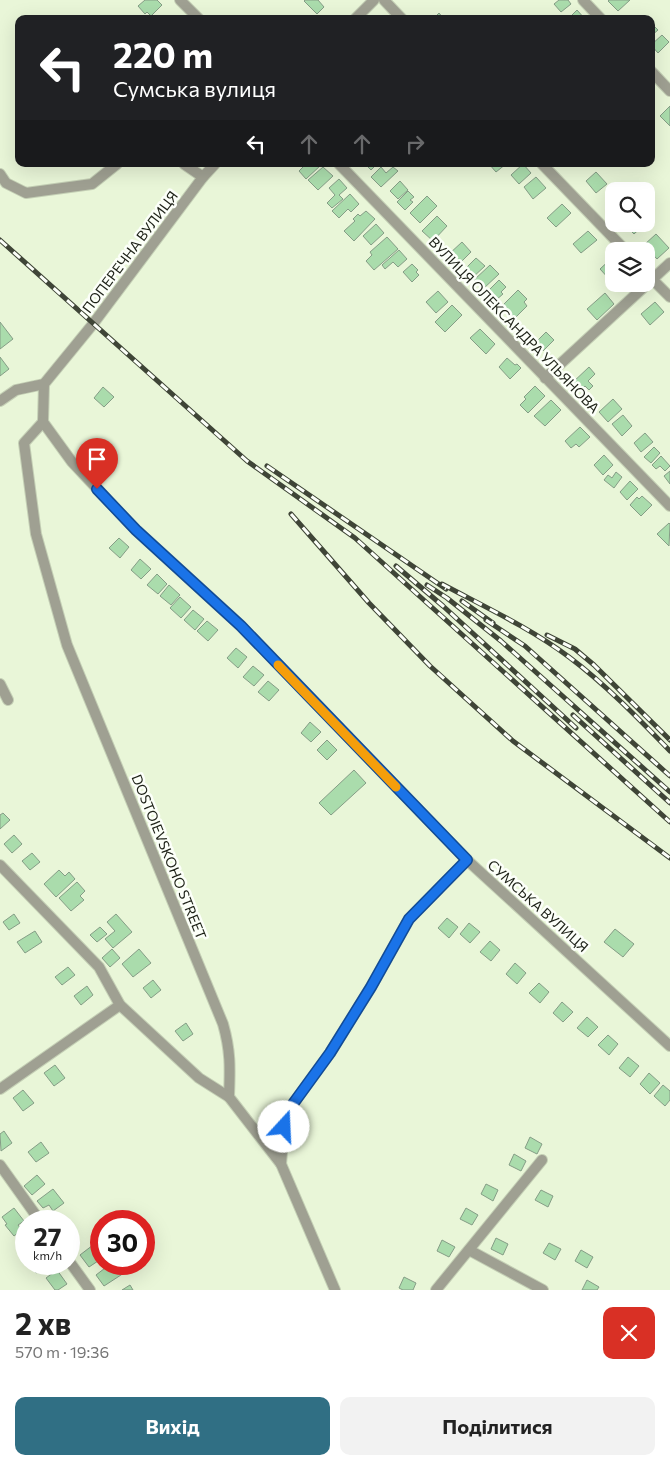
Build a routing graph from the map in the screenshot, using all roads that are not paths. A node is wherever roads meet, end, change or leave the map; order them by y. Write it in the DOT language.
graph roads {
  1 [pos="180,0"];
  2 [pos="374,0"];
  3 [pos="384,0"];
  4 [pos="583,0"];
  5 [pos="195,15"];
  6 [pos="359,15"];
  7 [pos="398,15"];
  8 [pos="597,15"];
  9 [pos="655,75"];
  10 [pos="670,91"];
  11 [pos="113,167"];
  12 [pos="188,167"];
  13 [pos="212,167"];
  14 [pos="342,167"];
  15 [pos="545,167"];
  16 [pos="0,174"];
  17 [pos="203,177"];
  18 [pos="617,242"];
  19 [pos="670,263"];
  20 [pos="655,272"];
  21 [pos="655,282"];
  22 [pos="633,292"];
  23 [pos="670,297"];
  24 [pos="545,378"];
  25 [pos="44,384"];
  26 [pos="0,401"];
  27 [pos="43,422"];
  28 [pos="670,506"];
  29 [pos="0,684"];
  30 [pos="8,700"];
  31 [pos="467,860"];
  32 [pos="0,865"];
  33 [pos="120,1005"];
  34 [pos="670,1046"];
  35 [pos="0,1089"];
  36 [pos="229,1097"];
  37 [pos="542,1160"];
  38 [pos="281,1164"];
  39 [pos="0,1165"];
  40 [pos="32,1210"];
  41 [pos="469,1250"];
  42 [pos="79,1275"];
  43 [pos="90,1290"];
  44 [pos="335,1290"];
  45 [pos="436,1290"];
  46 [pos="543,1290"];
  1 -- 5 [label="street"];
  2 -- 6 [label="street"];
  3 -- 7 [label="street"];
  4 -- 8 [label="street"];
  9 -- 10 [label="street"];
  11 -- 16 [label="street"];
  12 -- 17 [label="street"];
  13 -- 17 [label="street, ПОПЕРЕЧНА ВУЛИЦЯ"];
  14 -- 24 [label="street, ВУЛИЦЯ ОЛЕКСАНДРА УЛЬЯНОВА"];
  15 -- 18 [label="street"];
  17 -- 25 [label="street, ПОПЕРЕЧНА ВУЛИЦЯ"];
  19 -- 20 [label="street"];
  21 -- 23 [label="street"];
  22 -- 24 [label="street"];
  24 -- 28 [label="street, ВУЛИЦЯ ОЛЕКСАНДРА УЛЬЯНОВА"];
  25 -- 26 [label="street"];
  25 -- 27 [label="street"];
  27 -- 31 [label="street, СУМСЬКА ВУЛИЦЯ"];
  27 -- 36 [label="street, DOSTOIEVSKOHO STREET"];
  29 -- 30 [label="street"];
  31 -- 34 [label="street, СУМСЬКА ВУЛИЦЯ"];
  31 -- 38 [label="street"];
  32 -- 33 [label="street"];
  33 -- 35 [label="street"];
  33 -- 36 [label="street"];
  36 -- 38 [label="street"];
  37 -- 41 [label="street"];
  38 -- 44 [label="street"];
  39 -- 40 [label="street"];
  41 -- 45 [label="street"];
  41 -- 46 [label="street"];
  42 -- 43 [label="street"];
}
